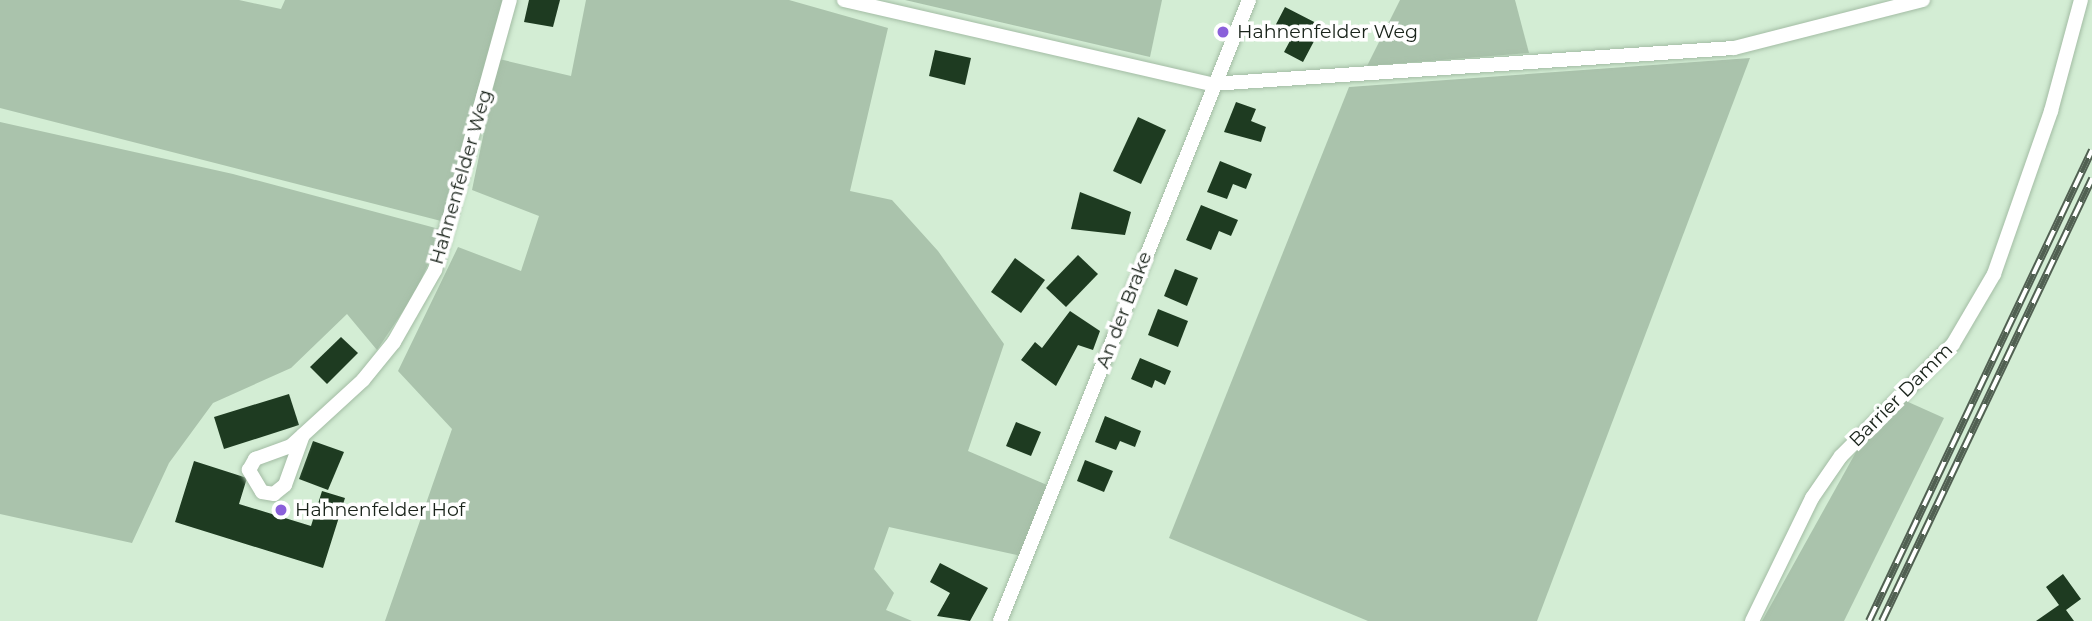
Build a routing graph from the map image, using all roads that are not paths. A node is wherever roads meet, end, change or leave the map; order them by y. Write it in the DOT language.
graph roads {
  1 [pos="510,0"];
  2 [pos="844,0"];
  3 [pos="1249,0"];
  4 [pos="1923,0"];
  5 [pos="2081,0"];
  6 [pos="1212,84"];
  7 [pos="303,435"];
  8 [pos="1000,621"];
  9 [pos="1752,621"];
  1 -- 7 [label="street, Hahnenfelder Weg"];
  2 -- 6 [label="street"];
  3 -- 6 [label="street, An der Brake"];
  4 -- 6 [label="street"];
  5 -- 9 [label="street, Barrier Damm"];
  6 -- 8 [label="street, An der Brake"];
}
